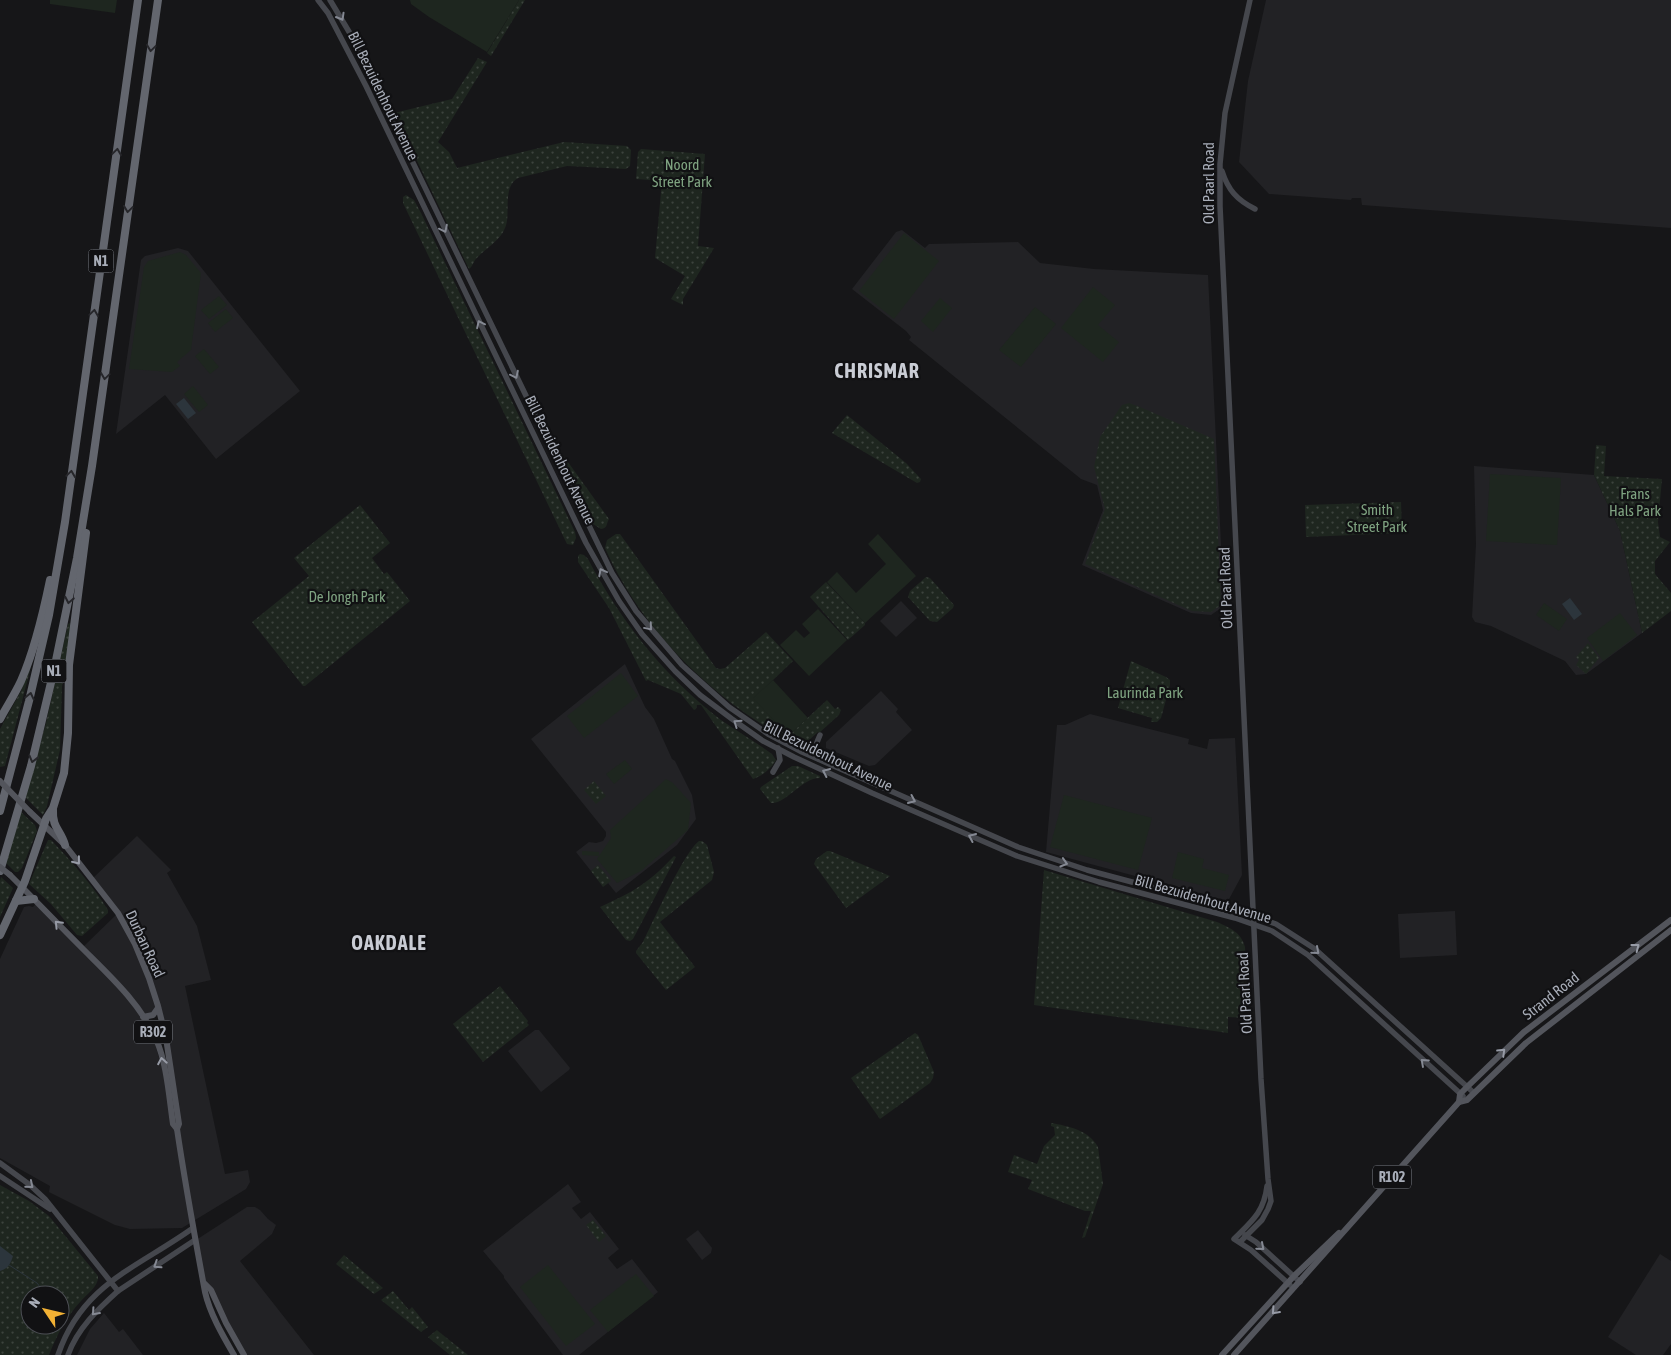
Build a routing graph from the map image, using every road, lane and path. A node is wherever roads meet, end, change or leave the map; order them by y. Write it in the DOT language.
graph roads {
  1 [pos="138,0"];
  2 [pos="158,0"];
  3 [pos="318,0"];
  4 [pos="330,0"];
  5 [pos="1250,0"];
  6 [pos="1220,164"];
  7 [pos="1255,209"];
  8 [pos="92,466"];
  9 [pos="65,522"];
  10 [pos="0,719"];
  11 [pos="820,735"];
  12 [pos="778,748"];
  13 [pos="819,759"];
  14 [pos="773,772"];
  15 [pos="0,781"];
  16 [pos="53,808"];
  17 [pos="0,811"];
  18 [pos="43,826"];
  19 [pos="65,845"];
  20 [pos="0,866"];
  21 [pos="0,871"];
  22 [pos="22,887"];
  23 [pos="34,899"];
  24 [pos="16,901"];
  25 [pos="1254,915"];
  26 [pos="1671,920"];
  27 [pos="1254,923"];
  28 [pos="1671,926"];
  29 [pos="1671,930"];
  30 [pos="1654,933"];
  31 [pos="0,935"];
  32 [pos="1362,993"];
  33 [pos="158,1006"];
  34 [pos="144,1017"];
  35 [pos="1376,1018"];
  36 [pos="1558,1019"];
  37 [pos="1524,1032"];
  38 [pos="1468,1086"];
  39 [pos="1474,1093"];
  40 [pos="1460,1094"];
  41 [pos="1467,1100"];
  42 [pos="1459,1102"];
  43 [pos="177,1129"];
  44 [pos="0,1164"];
  45 [pos="0,1176"];
  46 [pos="1268,1178"];
  47 [pos="1270,1205"];
  48 [pos="54,1212"];
  49 [pos="1252,1221"];
  50 [pos="193,1228"];
  51 [pos="1346,1228"];
  52 [pos="1240,1232"];
  53 [pos="1247,1236"];
  54 [pos="195,1240"];
  55 [pos="1240,1242"];
  56 [pos="1294,1276"];
  57 [pos="111,1281"];
  58 [pos="1300,1282"];
  59 [pos="1288,1283"];
  60 [pos="205,1284"];
  61 [pos="1294,1289"];
  62 [pos="118,1290"];
  63 [pos="58,1355"];
  64 [pos="68,1355"];
  65 [pos="234,1355"];
  66 [pos="244,1355"];
  67 [pos="1222,1355"];
  68 [pos="1234,1355"];
  9 -- 1 [label="highway, N1, one-way"];
  2 -- 8 [label="highway, N1, one-way"];
  12 -- 3 [label="main road, Bill Bezuidenhout Avenue, one-way"];
  4 -- 13 [label="main road, Bill Bezuidenhout Avenue, one-way"];
  5 -- 6 [label="main road, Old Paarl Road"];
  6 -- 7 [label="main road"];
  6 -- 25 [label="main road, Old Paarl Road"];
  8 -- 16 [label="highway"];
  8 -- 21 [label="highway, N1, one-way"];
  9 -- 10 [label="highway"];
  17 -- 9 [label="highway, N1, one-way"];
  11 -- 13 [label="main road"];
  12 -- 14 [label="main road"];
  27 -- 12 [label="main road, Bill Bezuidenhout Avenue, one-way"];
  13 -- 25 [label="main road, Bill Bezuidenhout Avenue, one-way"];
  15 -- 18 [label="main road, Durban Road / R302, bridge"];
  16 -- 18 [label="highway"];
  16 -- 19 [label="highway"];
  18 -- 19 [label="main road, Durban Road / R302"];
  18 -- 22 [label="highway"];
  19 -- 33 [label="main road, Durban Road / R302, one-way"];
  20 -- 22 [label="main road, R302, bridge"];
  22 -- 23 [label="main road, R302"];
  22 -- 24 [label="highway"];
  23 -- 24 [label="highway"];
  34 -- 23 [label="main road, Durban Road / R302, one-way"];
  24 -- 31 [label="highway"];
  25 -- 27 [label="main road, Old Paarl Road"];
  25 -- 32 [label="main road, Bill Bezuidenhout Avenue, one-way"];
  26 -- 30 [label="main road, Strand Road"];
  27 -- 35 [label="main road, Bill Bezuidenhout Avenue"];
  27 -- 46 [label="main road, Old Paarl Road"];
  28 -- 30 [label="main road"];
  29 -- 36 [label="main road, Strand Road"];
  37 -- 30 [label="main road, Strand Road, one-way"];
  32 -- 35 [label="main road"];
  32 -- 38 [label="main road, Bill Bezuidenhout Avenue"];
  33 -- 34 [label="main road"];
  33 -- 43 [label="main road, Durban Road / R302"];
  43 -- 34 [label="main road, Durban Road / R302, one-way"];
  40 -- 35 [label="main road, Bill Bezuidenhout Avenue, one-way"];
  36 -- 37 [label="main road"];
  36 -- 39 [label="main road, Strand Road"];
  38 -- 37 [label="main road, Strand Road, one-way"];
  38 -- 39 [label="main road, Bill Bezuidenhout Avenue"];
  38 -- 40 [label="main road, Strand Road"];
  39 -- 41 [label="main road, Strand Road"];
  40 -- 41 [label="main road, Bill Bezuidenhout Avenue"];
  40 -- 42 [label="main road"];
  41 -- 42 [label="main road"];
  42 -- 51 [label="main road, R102"];
  43 -- 50 [label="main road, Durban Road / R302"];
  44 -- 48 [label="main road, one-way"];
  45 -- 48 [label="main road"];
  46 -- 47 [label="main road, Old Paarl Road"];
  46 -- 49 [label="main road, Old Paarl Road"];
  47 -- 49 [label="main road"];
  47 -- 53 [label="main road"];
  48 -- 57 [label="main road"];
  49 -- 52 [label="main road, Old Paarl Road"];
  50 -- 54 [label="main road, Durban Road / R302"];
  50 -- 57 [label="main road"];
  51 -- 56 [label="main road, R102"];
  51 -- 58 [label="main road, R102"];
  52 -- 53 [label="main road"];
  52 -- 55 [label="main road, Old Paarl Road"];
  53 -- 55 [label="main road"];
  53 -- 56 [label="main road, one-way"];
  54 -- 60 [label="main road, Durban Road / R302"];
  54 -- 62 [label="main road, one-way"];
  55 -- 59 [label="main road"];
  56 -- 58 [label="main road"];
  56 -- 59 [label="main road, R102"];
  57 -- 62 [label="main road"];
  57 -- 63 [label="main road"];
  58 -- 61 [label="main road, R102"];
  59 -- 61 [label="main road"];
  59 -- 67 [label="main road, R102"];
  60 -- 65 [label="main road, Durban Road / R302"];
  60 -- 66 [label="main road, Durban Road / R302"];
  61 -- 68 [label="main road, R102, one-way"];
  62 -- 64 [label="main road, one-way"];
}
